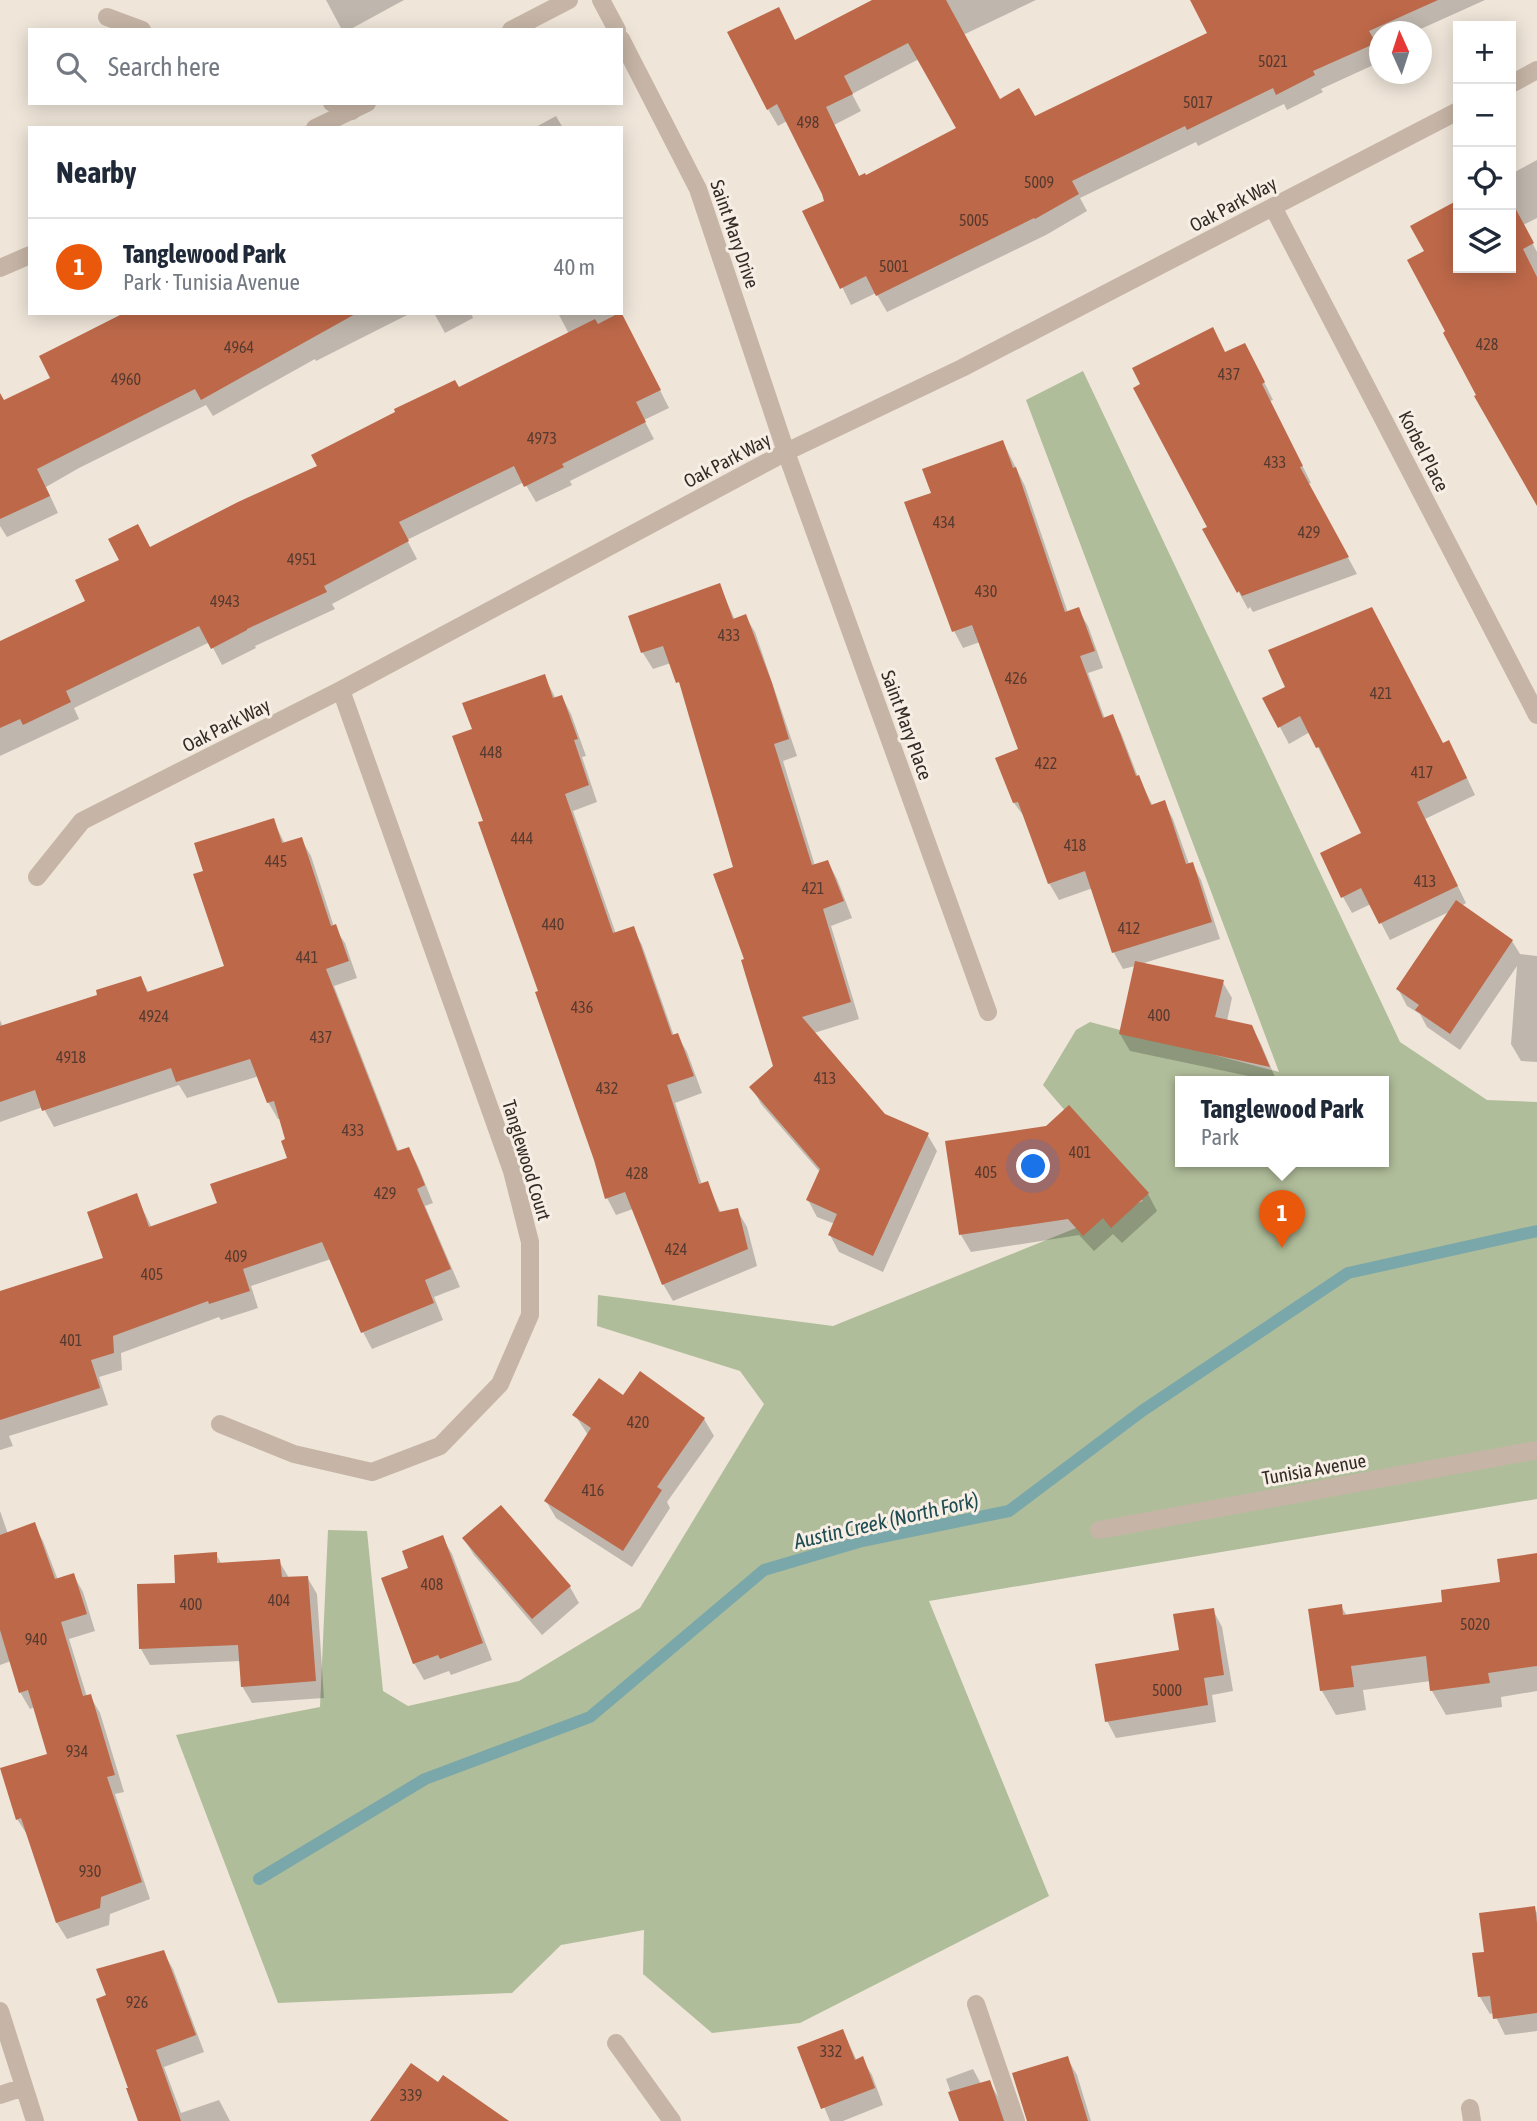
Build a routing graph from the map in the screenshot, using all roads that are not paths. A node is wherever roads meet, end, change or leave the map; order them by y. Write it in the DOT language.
graph roads {
  1 [pos="569,0"];
  2 [pos="601,0"];
  3 [pos="107,17"];
  4 [pos="137,28"];
  5 [pos="515,28"];
  6 [pos="616,28"];
  7 [pos="623,43"];
  8 [pos="1537,71"];
  9 [pos="1516,82"];
  10 [pos="359,107"];
  11 [pos="1453,114"];
  12 [pos="319,126"];
  13 [pos="1273,207"];
  14 [pos="28,256"];
  15 [pos="0,268"];
  16 [pos="786,452"];
  17 [pos="341,690"];
  18 [pos="1537,715"];
  19 [pos="37,877"];
  20 [pos="988,1012"];
  21 [pos="220,1424"];
  22 [pos="1537,1450"];
  23 [pos="1099,1530"];
  24 [pos="976,2004"];
  25 [pos="0,2011"];
  26 [pos="616,2043"];
  27 [pos="23,2087"];
  28 [pos="0,2095"];
  29 [pos="35,2121"];
  30 [pos="671,2121"];
  31 [pos="1016,2121"];
  1 -- 5 [label="street"];
  2 -- 6 [label="street"];
  3 -- 4 [label="street"];
  7 -- 16 [label="street, Saint Mary Drive"];
  8 -- 9 [label="street"];
  10 -- 12 [label="street"];
  11 -- 13 [label="street, Oak Park Way"];
  13 -- 16 [label="street, Oak Park Way"];
  13 -- 18 [label="street, Korbel Place"];
  14 -- 15 [label="street"];
  16 -- 17 [label="street, Oak Park Way"];
  16 -- 20 [label="street, Saint Mary Place"];
  17 -- 19 [label="street, Oak Park Way"];
  17 -- 21 [label="street, Tanglewood Court"];
  22 -- 23 [label="street, Tunisia Avenue"];
  24 -- 31 [label="street"];
  25 -- 27 [label="street"];
  26 -- 30 [label="street"];
  27 -- 28 [label="street"];
  27 -- 29 [label="street"];
}
